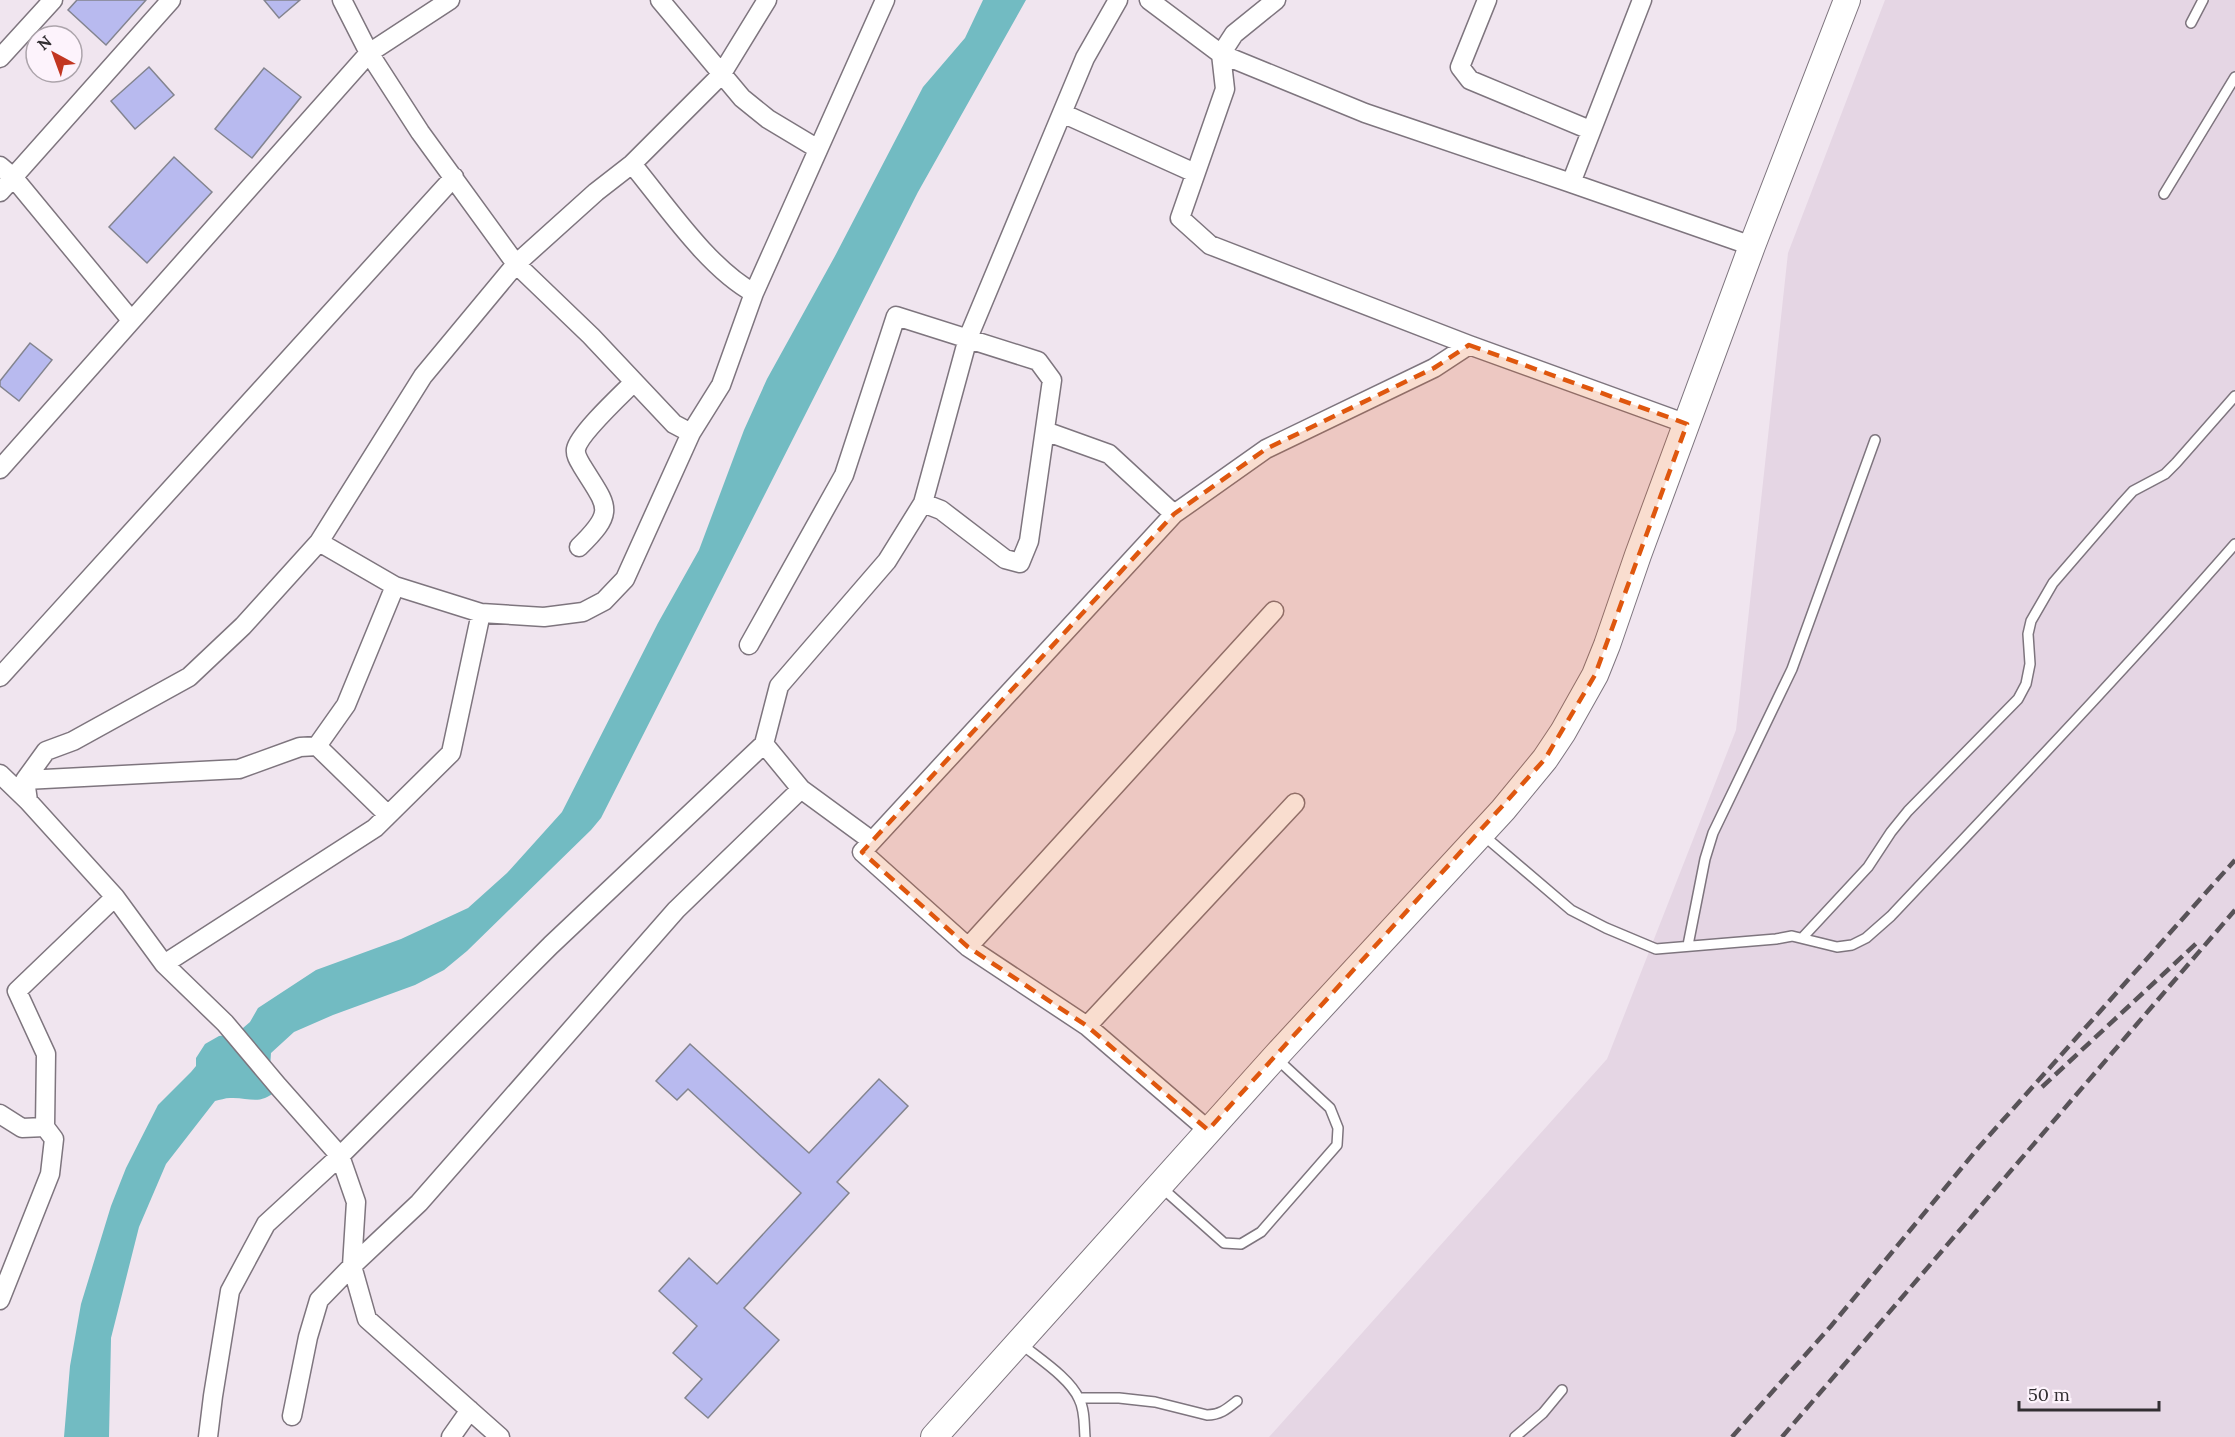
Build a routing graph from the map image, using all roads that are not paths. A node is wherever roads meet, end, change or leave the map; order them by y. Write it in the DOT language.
graph roads {
  1 [pos="53,0"];
  2 [pos="171,0"];
  3 [pos="342,0"];
  4 [pos="450,0"];
  5 [pos="660,0"];
  6 [pos="766,0"];
  7 [pos="885,0"];
  8 [pos="1118,0"];
  9 [pos="1149,0"];
  10 [pos="1276,0"];
  11 [pos="1487,0"];
  12 [pos="1642,0"];
  13 [pos="1847,0"];
  14 [pos="2202,0"];
  15 [pos="2192,23"];
  16 [pos="369,53"];
  17 [pos="1221,54"];
  18 [pos="0,58"];
  19 [pos="721,75"];
  20 [pos="2235,77"];
  21 [pos="1062,113"];
  22 [pos="1590,130"];
  23 [pos="818,149"];
  24 [pos="633,164"];
  25 [pos="7,172"];
  26 [pos="1195,173"];
  27 [pos="454,177"];
  28 [pos="1571,183"];
  29 [pos="0,192"];
  30 [pos="2164,194"];
  31 [pos="1752,246"];
  32 [pos="516,264"];
  33 [pos="754,293"];
  34 [pos="131,320"];
  35 [pos="968,338"];
  36 [pos="1469,345"];
  37 [pos="633,383"];
  38 [pos="2235,396"];
  39 [pos="1687,424"];
  40 [pos="1045,431"];
  41 [pos="691,433"];
  42 [pos="1875,440"];
  43 [pos="0,469"];
  44 [pos="923,503"];
  45 [pos="1174,514"];
  46 [pos="319,542"];
  47 [pos="2235,544"];
  48 [pos="579,547"];
  49 [pos="395,586"];
  50 [pos="1274,611"];
  51 [pos="481,613"];
  52 [pos="750,645"];
  53 [pos="0,677"];
  54 [pos="764,744"];
  55 [pos="317,746"];
  56 [pos="0,774"];
  57 [pos="25,780"];
  58 [pos="801,789"];
  59 [pos="28,801"];
  60 [pos="1295,803"];
  61 [pos="388,815"];
  62 [pos="1480,833"];
  63 [pos="872,841"];
  64 [pos="115,897"];
  65 [pos="1803,937"];
  66 [pos="1688,945"];
  67 [pos="968,947"];
  68 [pos="164,964"];
  69 [pos="1087,1026"];
  70 [pos="1275,1057"];
  71 [pos="0,1114"];
  72 [pos="45,1128"];
  73 [pos="1208,1130"];
  74 [pos="340,1156"];
  75 [pos="1159,1186"];
  76 [pos="352,1266"];
  77 [pos="0,1300"];
  78 [pos="1019,1342"];
  79 [pos="1562,1390"];
  80 [pos="1079,1398"];
  81 [pos="1237,1401"];
  82 [pos="470,1410"];
  83 [pos="291,1416"];
  84 [pos="208,1437"];
  85 [pos="452,1437"];
  86 [pos="500,1437"];
  87 [pos="934,1437"];
  88 [pos="1085,1437"];
  89 [pos="1515,1437"];
  1 -- 18 [label="street"];
  2 -- 25 [label="street"];
  3 -- 16 [label="street"];
  4 -- 16 [label="street"];
  5 -- 19 [label="street"];
  6 -- 19 [label="street"];
  7 -- 23 [label="street"];
  8 -- 21 [label="street"];
  9 -- 17 [label="street"];
  10 -- 17 [label="street"];
  11 -- 22 [label="street"];
  12 -- 22 [label="street"];
  13 -- 31 [label="main road"];
  14 -- 15 [label="lane"];
  16 -- 27 [label="street"];
  16 -- 34 [label="street"];
  17 -- 26 [label="street"];
  17 -- 28 [label="street"];
  19 -- 23 [label="street"];
  19 -- 24 [label="street"];
  20 -- 30 [label="lane"];
  21 -- 26 [label="street"];
  21 -- 35 [label="street"];
  22 -- 28 [label="street"];
  23 -- 33 [label="street"];
  24 -- 32 [label="street"];
  24 -- 33 [label="street"];
  25 -- 29 [label="street"];
  25 -- 34 [label="street"];
  26 -- 36 [label="street"];
  27 -- 32 [label="street"];
  27 -- 53 [label="street"];
  28 -- 31 [label="street"];
  31 -- 39 [label="main road"];
  32 -- 37 [label="street"];
  32 -- 46 [label="street"];
  33 -- 41 [label="street"];
  34 -- 43 [label="street"];
  35 -- 40 [label="street"];
  35 -- 44 [label="street"];
  35 -- 52 [label="street"];
  36 -- 39 [label="street"];
  36 -- 45 [label="street"];
  37 -- 41 [label="street"];
  37 -- 48 [label="street"];
  38 -- 65 [label="lane"];
  39 -- 62 [label="main road"];
  40 -- 44 [label="street"];
  40 -- 45 [label="street"];
  41 -- 51 [label="street"];
  42 -- 66 [label="lane"];
  44 -- 54 [label="street"];
  45 -- 63 [label="street"];
  46 -- 49 [label="street"];
  46 -- 57 [label="street"];
  47 -- 65 [label="lane"];
  49 -- 51 [label="street"];
  49 -- 55 [label="street"];
  50 -- 67 [label="street"];
  51 -- 61 [label="street"];
  54 -- 58 [label="street"];
  54 -- 74 [label="street"];
  55 -- 57 [label="street"];
  55 -- 61 [label="street"];
  56 -- 59 [label="street"];
  57 -- 59 [label="street"];
  58 -- 63 [label="street"];
  58 -- 76 [label="street"];
  59 -- 64 [label="street"];
  60 -- 69 [label="street"];
  61 -- 68 [label="street"];
  62 -- 66 [label="lane"];
  62 -- 70 [label="main road"];
  63 -- 67 [label="street"];
  64 -- 68 [label="street"];
  64 -- 72 [label="street"];
  65 -- 66 [label="lane"];
  67 -- 69 [label="street"];
  68 -- 74 [label="street"];
  69 -- 73 [label="street"];
  70 -- 73 [label="main road"];
  70 -- 75 [label="lane"];
  71 -- 72 [label="street"];
  72 -- 77 [label="street"];
  73 -- 75 [label="main road"];
  74 -- 76 [label="street"];
  74 -- 84 [label="street"];
  75 -- 78 [label="main road"];
  76 -- 82 [label="street"];
  76 -- 83 [label="street"];
  78 -- 80 [label="lane"];
  78 -- 87 [label="main road"];
  79 -- 89 [label="lane"];
  80 -- 81 [label="lane"];
  80 -- 88 [label="lane"];
  82 -- 85 [label="street"];
  82 -- 86 [label="street"];
}
